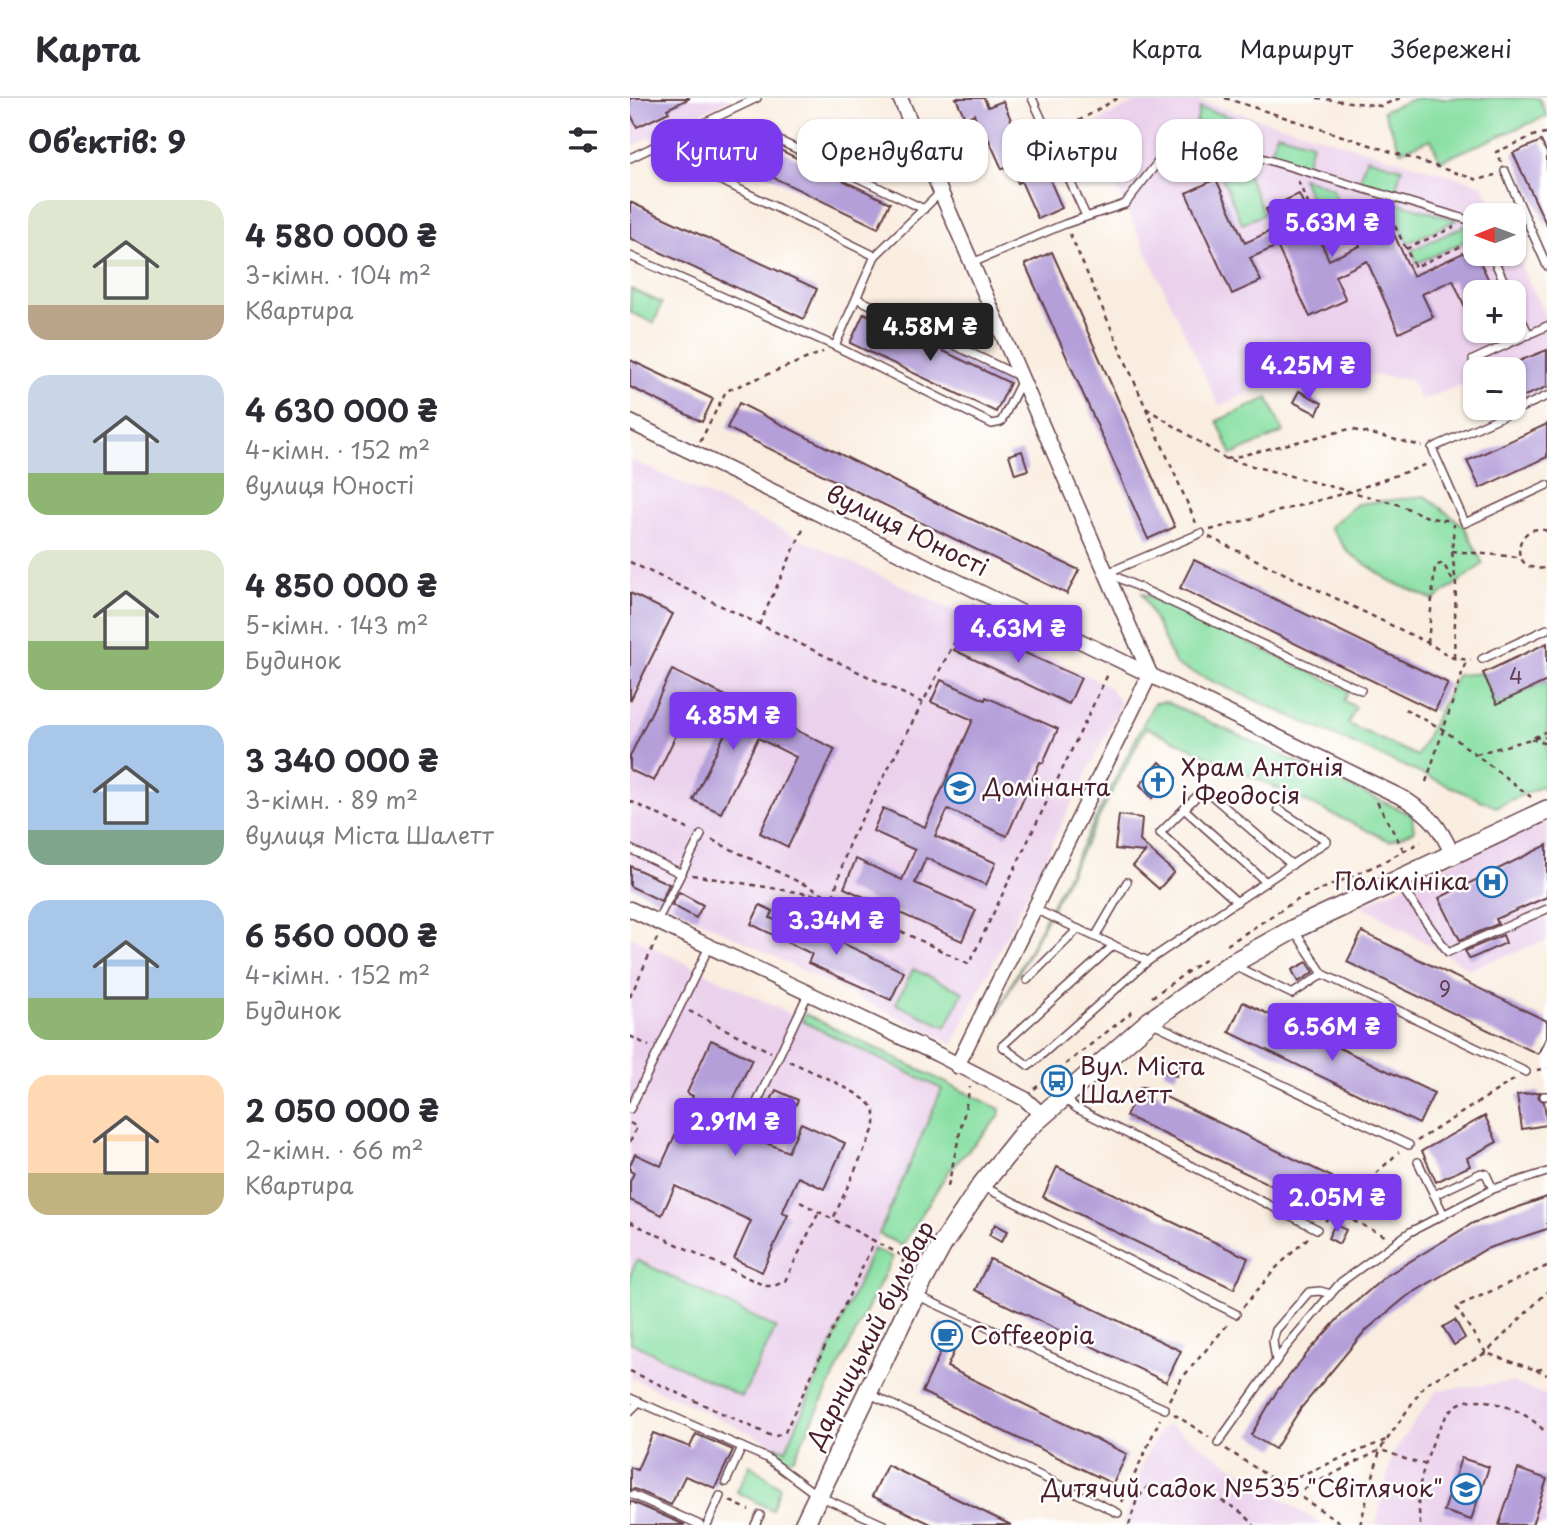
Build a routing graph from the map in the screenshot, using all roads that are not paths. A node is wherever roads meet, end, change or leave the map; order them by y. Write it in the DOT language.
graph roads {
  1 [pos="757,98"];
  2 [pos="900,98"];
  3 [pos="1032,98"];
  4 [pos="712,119"];
  5 [pos="783,143"];
  6 [pos="651,148"];
  7 [pos="630,158"];
  8 [pos="1263,158"];
  9 [pos="1156,165"];
  10 [pos="1505,171"];
  11 [pos="723,182"];
  12 [pos="941,192"];
  13 [pos="924,209"];
  14 [pos="1086,216"];
  15 [pos="1463,218"];
  16 [pos="630,256"];
  17 [pos="875,256"];
  18 [pos="972,263"];
  19 [pos="1547,266"];
  20 [pos="858,299"];
  21 [pos="1547,327"];
  22 [pos="1526,329"];
  23 [pos="1529,335"];
  24 [pos="835,346"];
  25 [pos="1480,357"];
  26 [pos="1023,378"];
  27 [pos="1547,396"];
  28 [pos="630,422"];
  29 [pos="1547,485"];
  30 [pos="1200,533"];
  31 [pos="1107,572"];
  32 [pos="1547,629"];
  33 [pos="1482,659"];
  34 [pos="1150,674"];
  35 [pos="1361,690"];
  36 [pos="1540,804"];
  37 [pos="1184,809"];
  38 [pos="1278,809"];
  39 [pos="701,835"];
  40 [pos="630,849"];
  41 [pos="1452,853"];
  42 [pos="1292,865"];
  43 [pos="680,873"];
  44 [pos="1399,879"];
  45 [pos="1127,882"];
  46 [pos="1266,882"];
  47 [pos="1237,902"];
  48 [pos="630,909"];
  49 [pos="1034,909"];
  50 [pos="1547,909"];
  51 [pos="657,929"];
  52 [pos="1078,929"];
  53 [pos="1294,929"];
  54 [pos="1096,937"];
  55 [pos="1114,945"];
  56 [pos="709,947"];
  57 [pos="1148,961"];
  58 [pos="1231,964"];
  59 [pos="1323,974"];
  60 [pos="1027,980"];
  61 [pos="808,994"];
  62 [pos="1150,1021"];
  63 [pos="957,1066"];
  64 [pos="1526,1072"];
  65 [pos="1061,1097"];
  66 [pos="630,1109"];
  67 [pos="751,1115"];
  68 [pos="1042,1115"];
  69 [pos="1409,1145"];
  70 [pos="1418,1162"];
  71 [pos="1547,1172"];
  72 [pos="981,1186"];
  73 [pos="1493,1189"];
  74 [pos="1434,1195"];
  75 [pos="1444,1215"];
  76 [pos="1317,1229"];
  77 [pos="1331,1294"];
  78 [pos="915,1295"];
  79 [pos="1237,1314"];
  80 [pos="1276,1362"];
  81 [pos="867,1393"];
  82 [pos="630,1398"];
  83 [pos="639,1402"];
  84 [pos="1165,1409"];
  85 [pos="630,1411"];
  86 [pos="1218,1443"];
  87 [pos="742,1447"];
  88 [pos="726,1482"];
  89 [pos="634,1494"];
  90 [pos="817,1495"];
  91 [pos="720,1496"];
  92 [pos="1118,1513"];
  93 [pos="760,1515"];
  94 [pos="700,1525"];
  95 [pos="707,1525"];
  96 [pos="755,1525"];
  97 [pos="804,1525"];
  98 [pos="884,1525"];
  1 -- 4 [label="lane"];
  2 -- 12 [label="street"];
  3 -- 14 [label="lane"];
  5 -- 13 [label="lane"];
  6 -- 7 [label="lane"];
  8 -- 15 [label="lane"];
  9 -- 14 [label="lane"];
  10 -- 19 [label="lane"];
  11 -- 17 [label="lane"];
  12 -- 13 [label="lane"];
  12 -- 18 [label="street"];
  13 -- 17 [label="lane"];
  14 -- 18 [label="lane"];
  16 -- 24 [label="lane"];
  17 -- 20 [label="lane"];
  18 -- 26 [label="street"];
  20 -- 24 [label="lane"];
  20 -- 26 [label="lane"];
  21 -- 23 [label="lane"];
  22 -- 23 [label="lane"];
  23 -- 25 [label="lane"];
  24 -- 26 [label="lane"];
  26 -- 31 [label="street"];
  27 -- 29 [label="lane"];
  28 -- 34 [label="street, вулиця Юності"];
  30 -- 31 [label="lane"];
  31 -- 34 [label="street"];
  31 -- 35 [label="lane"];
  32 -- 33 [label="lane"];
  34 -- 41 [label="street, вулиця Юності"];
  34 -- 49 [label="street"];
  36 -- 41 [label="street, Дарницький бульвар"];
  37 -- 42 [label="lane"];
  37 -- 46 [label="lane"];
  37 -- 47 [label="lane"];
  38 -- 42 [label="lane"];
  39 -- 43 [label="lane"];
  40 -- 43 [label="lane"];
  41 -- 44 [label="street, Дарницький бульвар"];
  42 -- 46 [label="lane"];
  43 -- 51 [label="lane"];
  44 -- 50 [label="lane"];
  44 -- 53 [label="street, Дарницький бульвар"];
  45 -- 54 [label="lane"];
  46 -- 47 [label="lane"];
  47 -- 57 [label="lane"];
  48 -- 51 [label="street"];
  49 -- 52 [label="lane"];
  49 -- 63 [label="street"];
  51 -- 56 [label="street"];
  52 -- 54 [label="lane"];
  52 -- 60 [label="lane"];
  53 -- 58 [label="street, Дарницький бульвар"];
  53 -- 59 [label="lane"];
  54 -- 55 [label="lane"];
  55 -- 57 [label="lane"];
  55 -- 57 [label="lane"];
  56 -- 61 [label="street"];
  56 -- 66 [label="lane"];
  58 -- 59 [label="lane"];
  58 -- 62 [label="street, Дарницький бульвар"];
  59 -- 64 [label="lane"];
  61 -- 63 [label="street"];
  61 -- 67 [label="lane"];
  62 -- 65 [label="street, Дарницький бульвар"];
  62 -- 69 [label="lane"];
  63 -- 68 [label="street"];
  65 -- 68 [label="street, Дарницький бульвар"];
  65 -- 76 [label="lane"];
  68 -- 72 [label="street, Дарницький бульвар"];
  70 -- 74 [label="lane"];
  71 -- 73 [label="lane"];
  72 -- 78 [label="street, Дарницький бульвар"];
  72 -- 79 [label="lane"];
  73 -- 74 [label="lane"];
  73 -- 75 [label="lane"];
  74 -- 75 [label="lane"];
  75 -- 77 [label="lane"];
  77 -- 80 [label="lane"];
  77 -- 80 [label="lane"];
  78 -- 81 [label="street, Дарницький бульвар"];
  78 -- 84 [label="lane"];
  80 -- 86 [label="lane"];
  81 -- 90 [label="street, Дарницький бульвар"];
  81 -- 92 [label="lane"];
  82 -- 83 [label="lane"];
  83 -- 85 [label="lane"];
  83 -- 87 [label="lane"];
  87 -- 88 [label="lane"];
  87 -- 90 [label="lane"];
  89 -- 94 [label="lane"];
  90 -- 97 [label="street, Дарницький бульвар"];
  90 -- 98 [label="lane"];
  91 -- 95 [label="lane"];
  93 -- 96 [label="lane"];
}
